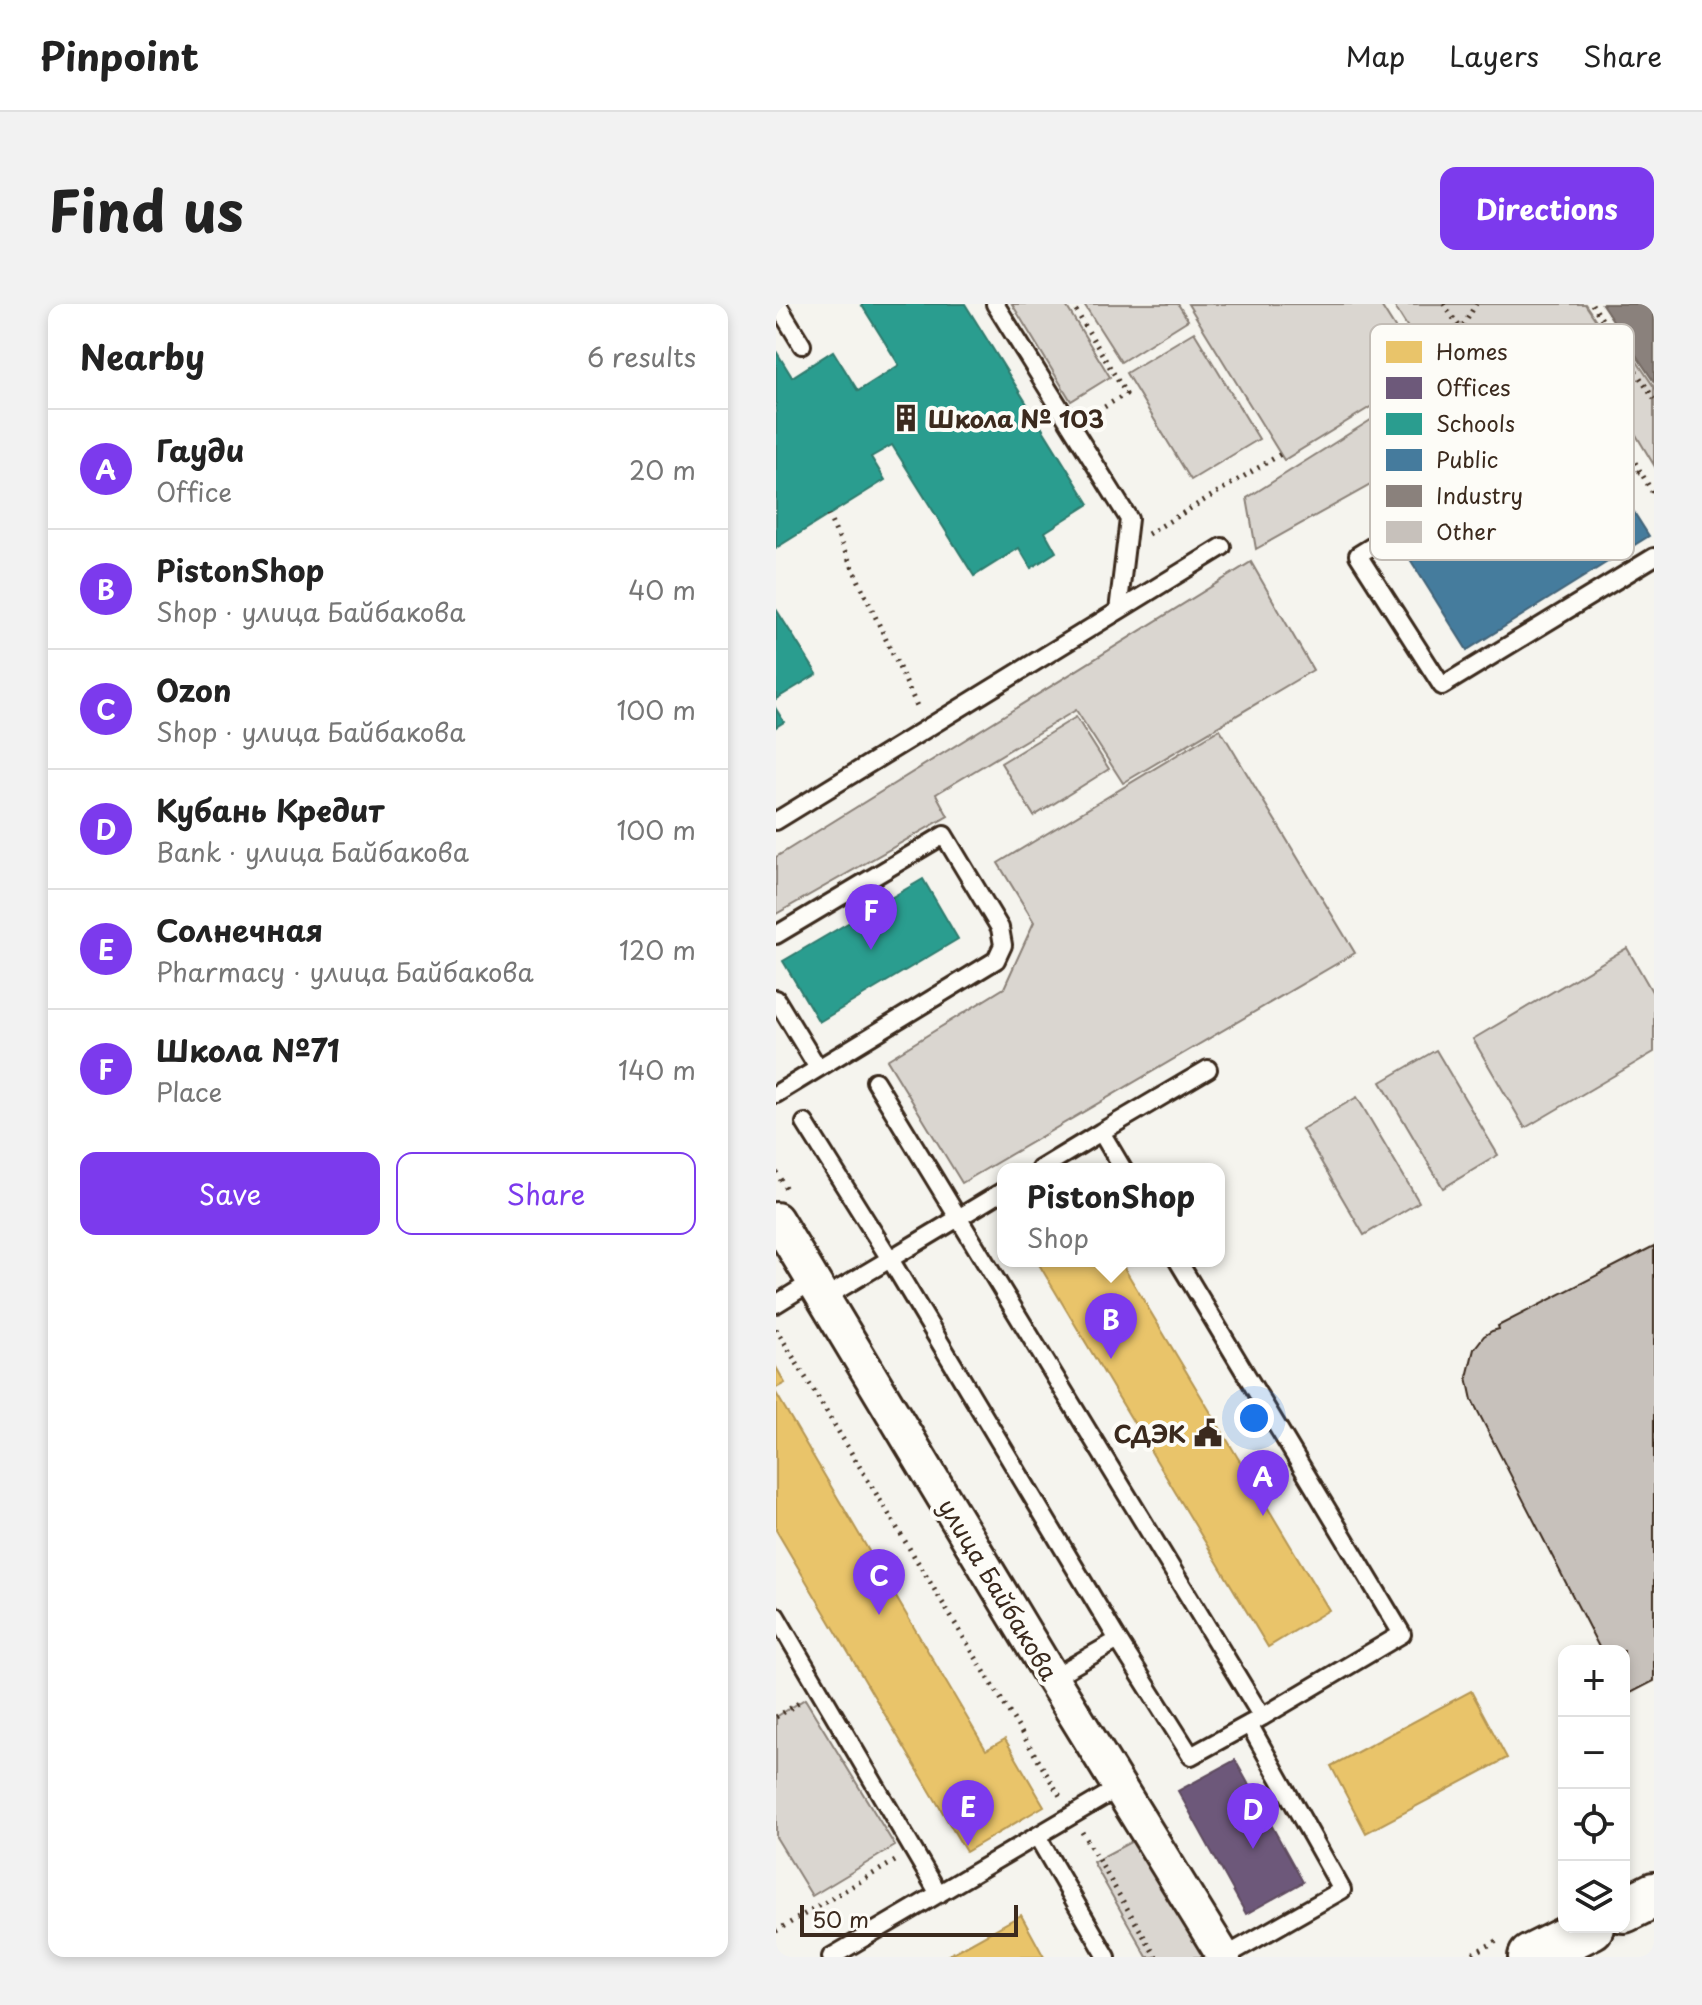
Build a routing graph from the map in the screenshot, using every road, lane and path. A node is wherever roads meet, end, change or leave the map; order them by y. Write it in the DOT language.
graph roads {
  1 [pos="777,304"];
  2 [pos="995,304"];
  3 [pos="1072,304"];
  4 [pos="1444,304"];
  5 [pos="1476,304"];
  6 [pos="1592,304"];
  7 [pos="1459,324"];
  8 [pos="1464,324"];
  9 [pos="1605,324"];
  10 [pos="802,345"];
  11 [pos="1634,368"];
  12 [pos="1654,399"];
  13 [pos="1071,426"];
  14 [pos="1281,454"];
  15 [pos="1640,471"];
  16 [pos="1634,475"];
  17 [pos="828,515"];
  18 [pos="1222,547"];
  19 [pos="1125,548"];
  20 [pos="1370,548"];
  21 [pos="1654,557"];
  22 [pos="1118,611"];
  23 [pos="905,714"];
  24 [pos="776,821"];
  25 [pos="776,935"];
  26 [pos="776,999"];
  27 [pos="818,1068"];
  28 [pos="1208,1069"];
  29 [pos="875,1081"];
  30 [pos="776,1094"];
  31 [pos="805,1123"];
  32 [pos="1101,1132"];
  33 [pos="1050,1163"];
  34 [pos="1119,1163"];
  35 [pos="997,1195"];
  36 [pos="960,1217"];
  37 [pos="776,1219"];
  38 [pos="890,1259"];
  39 [pos="1182,1267"];
  40 [pos="819,1289"];
  41 [pos="776,1304"];
  42 [pos="776,1329"];
  43 [pos="776,1616"];
  44 [pos="1118,1640"];
  45 [pos="1052,1678"];
  46 [pos="820,1691"];
  47 [pos="776,1717"];
  48 [pos="1256,1721"];
  49 [pos="1120,1787"];
  50 [pos="1072,1815"];
  51 [pos="1037,1836"];
  52 [pos="914,1850"];
  53 [pos="939,1894"];
  54 [pos="1654,1895"];
  55 [pos="1630,1907"];
  56 [pos="776,1931"];
  57 [pos="1579,1933"];
  58 [pos="831,1957"];
  59 [pos="1107,1957"];
  60 [pos="1156,1957"];
  61 [pos="1224,1957"];
  62 [pos="1531,1957"];
  1 -- 10 [label="lane"];
  2 -- 13 [label="lane"];
  3 -- 13 [label="path"];
  4 -- 7 [label="path"];
  5 -- 8 [label="path"];
  6 -- 9 [label="path"];
  11 -- 12 [label="path"];
  13 -- 19 [label="lane"];
  14 -- 19 [label="path"];
  15 -- 16 [label="path"];
  17 -- 23 [label="path"];
  18 -- 22 [label="lane"];
  19 -- 22 [label="lane"];
  20 -- 21 [label="lane"];
  22 -- 24 [label="lane"];
  25 -- 27 [label="lane"];
  26 -- 27 [label="lane"];
  27 -- 30 [label="lane"];
  28 -- 32 [label="lane"];
  29 -- 36 [label="lane"];
  31 -- 38 [label="lane"];
  32 -- 33 [label="lane"];
  32 -- 34 [label="lane"];
  35 -- 36 [label="lane"];
  36 -- 38 [label="lane"];
  36 -- 48 [label="lane"];
  37 -- 40 [label="street, улица Байбакова"];
  38 -- 40 [label="lane"];
  38 -- 44 [label="lane"];
  39 -- 48 [label="lane"];
  40 -- 41 [label="lane"];
  40 -- 45 [label="street, улица Байбакова"];
  42 -- 50 [label="path"];
  43 -- 46 [label="lane"];
  44 -- 45 [label="lane"];
  44 -- 48 [label="lane"];
  45 -- 49 [label="street, улица Байбакова"];
  46 -- 47 [label="path"];
  46 -- 52 [label="lane"];
  48 -- 61 [label="lane"];
  49 -- 50 [label="lane"];
  49 -- 61 [label="street, улица Байбакова"];
  50 -- 51 [label="lane"];
  50 -- 60 [label="path"];
  51 -- 53 [label="lane"];
  51 -- 59 [label="lane"];
  52 -- 53 [label="lane"];
  52 -- 56 [label="path"];
  53 -- 58 [label="lane"];
  54 -- 55 [label="main road"];
  57 -- 62 [label="main road"];
}
